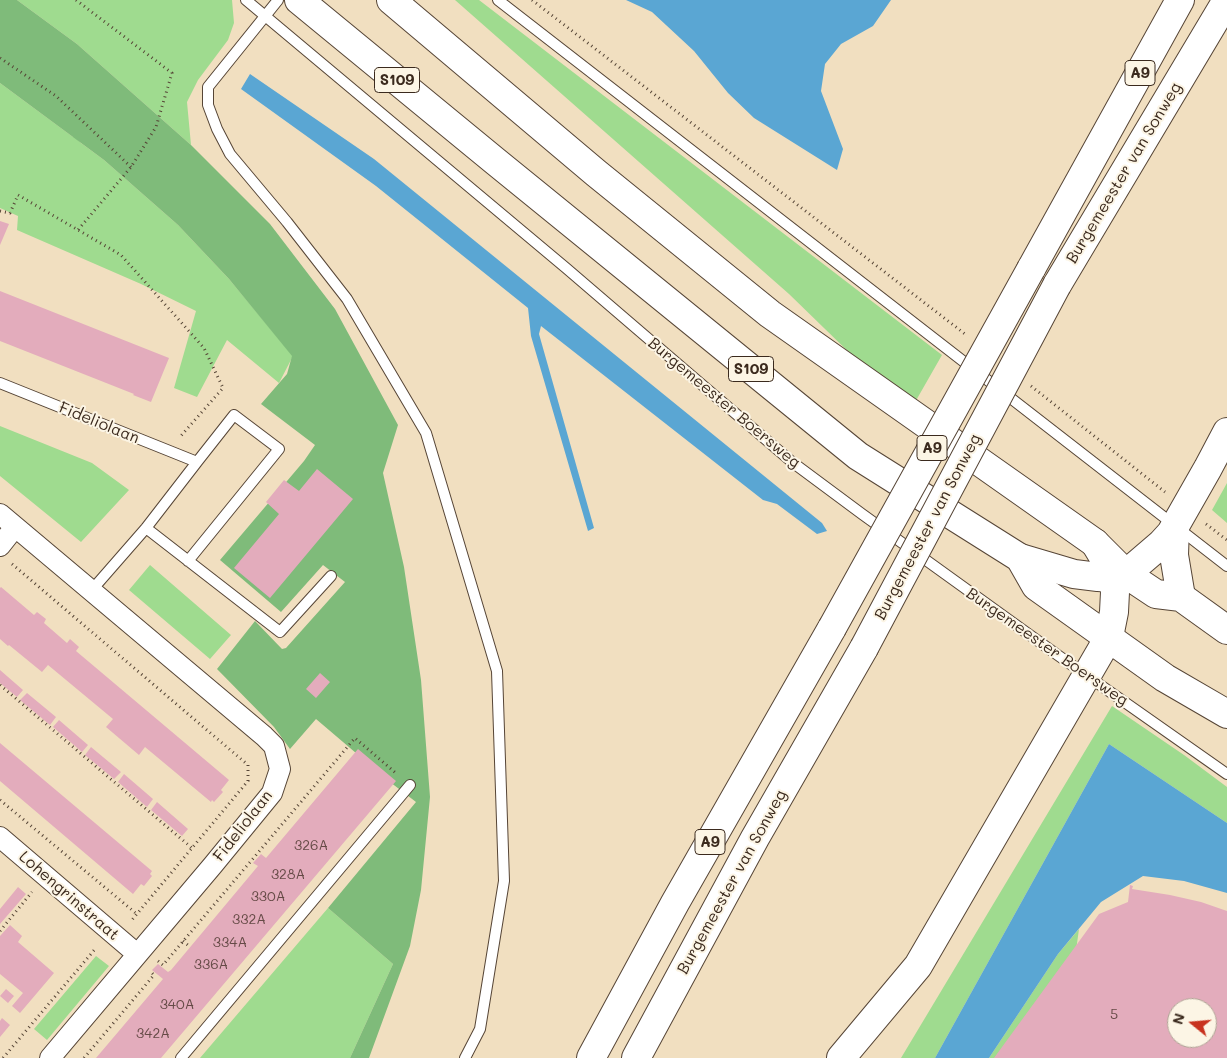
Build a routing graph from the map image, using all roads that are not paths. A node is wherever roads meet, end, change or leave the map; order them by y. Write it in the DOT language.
graph roads {
  1 [pos="246,0"];
  2 [pos="278,0"];
  3 [pos="299,0"];
  4 [pos="391,0"];
  5 [pos="498,0"];
  6 [pos="1227,0"];
  7 [pos="1176,4"];
  8 [pos="266,16"];
  9 [pos="0,383"];
  10 [pos="1227,432"];
  11 [pos="197,462"];
  12 [pos="0,514"];
  13 [pos="1180,517"];
  14 [pos="15,527"];
  15 [pos="146,528"];
  16 [pos="4,553"];
  17 [pos="1020,558"];
  18 [pos="188,561"];
  19 [pos="1227,566"];
  20 [pos="331,576"];
  21 [pos="1120,576"];
  22 [pos="92,591"];
  23 [pos="1192,605"];
  24 [pos="1227,630"];
  25 [pos="1109,637"];
  26 [pos="1087,675"];
  27 [pos="1227,714"];
  28 [pos="1227,774"];
  29 [pos="410,785"];
  30 [pos="0,837"];
  31 [pos="137,954"];
  32 [pos="50,1058"];
  33 [pos="181,1058"];
  34 [pos="465,1058"];
  35 [pos="591,1058"];
  36 [pos="636,1058"];
  37 [pos="840,1058"];
  1 -- 8 [label="lane, Burgemeester Boersweg"];
  2 -- 8 [label="lane"];
  3 -- 17 [label="main road, S109"];
  4 -- 21 [label="main road"];
  5 -- 13 [label="lane"];
  6 -- 36 [label="main road, Burgemeester van Sonweg / A9, bridge"];
  7 -- 35 [label="main road, Burgemeester van Sonweg / A9, bridge"];
  8 -- 26 [label="lane, Burgemeester Boersweg"];
  8 -- 34 [label="lane"];
  9 -- 11 [label="lane, Fideliolaan"];
  10 -- 13 [label="main road"];
  11 -- 15 [label="lane"];
  11 -- 18 [label="lane"];
  12 -- 14 [label="street, Fideliolaan"];
  13 -- 19 [label="lane"];
  13 -- 21 [label="main road"];
  13 -- 23 [label="main road"];
  14 -- 16 [label="street"];
  14 -- 22 [label="street, Fideliolaan"];
  15 -- 18 [label="lane"];
  15 -- 22 [label="lane"];
  17 -- 21 [label="main road"];
  17 -- 25 [label="main road, S109"];
  18 -- 20 [label="lane"];
  21 -- 23 [label="main road"];
  21 -- 25 [label="main road"];
  22 -- 31 [label="street, Fideliolaan"];
  23 -- 24 [label="main road"];
  25 -- 26 [label="main road"];
  25 -- 27 [label="main road, S109"];
  26 -- 28 [label="lane, Burgemeester Boersweg"];
  26 -- 37 [label="main road"];
  29 -- 33 [label="lane"];
  30 -- 31 [label="street, Lohengrinstraat"];
  31 -- 32 [label="street, Fideliolaan"];
}
